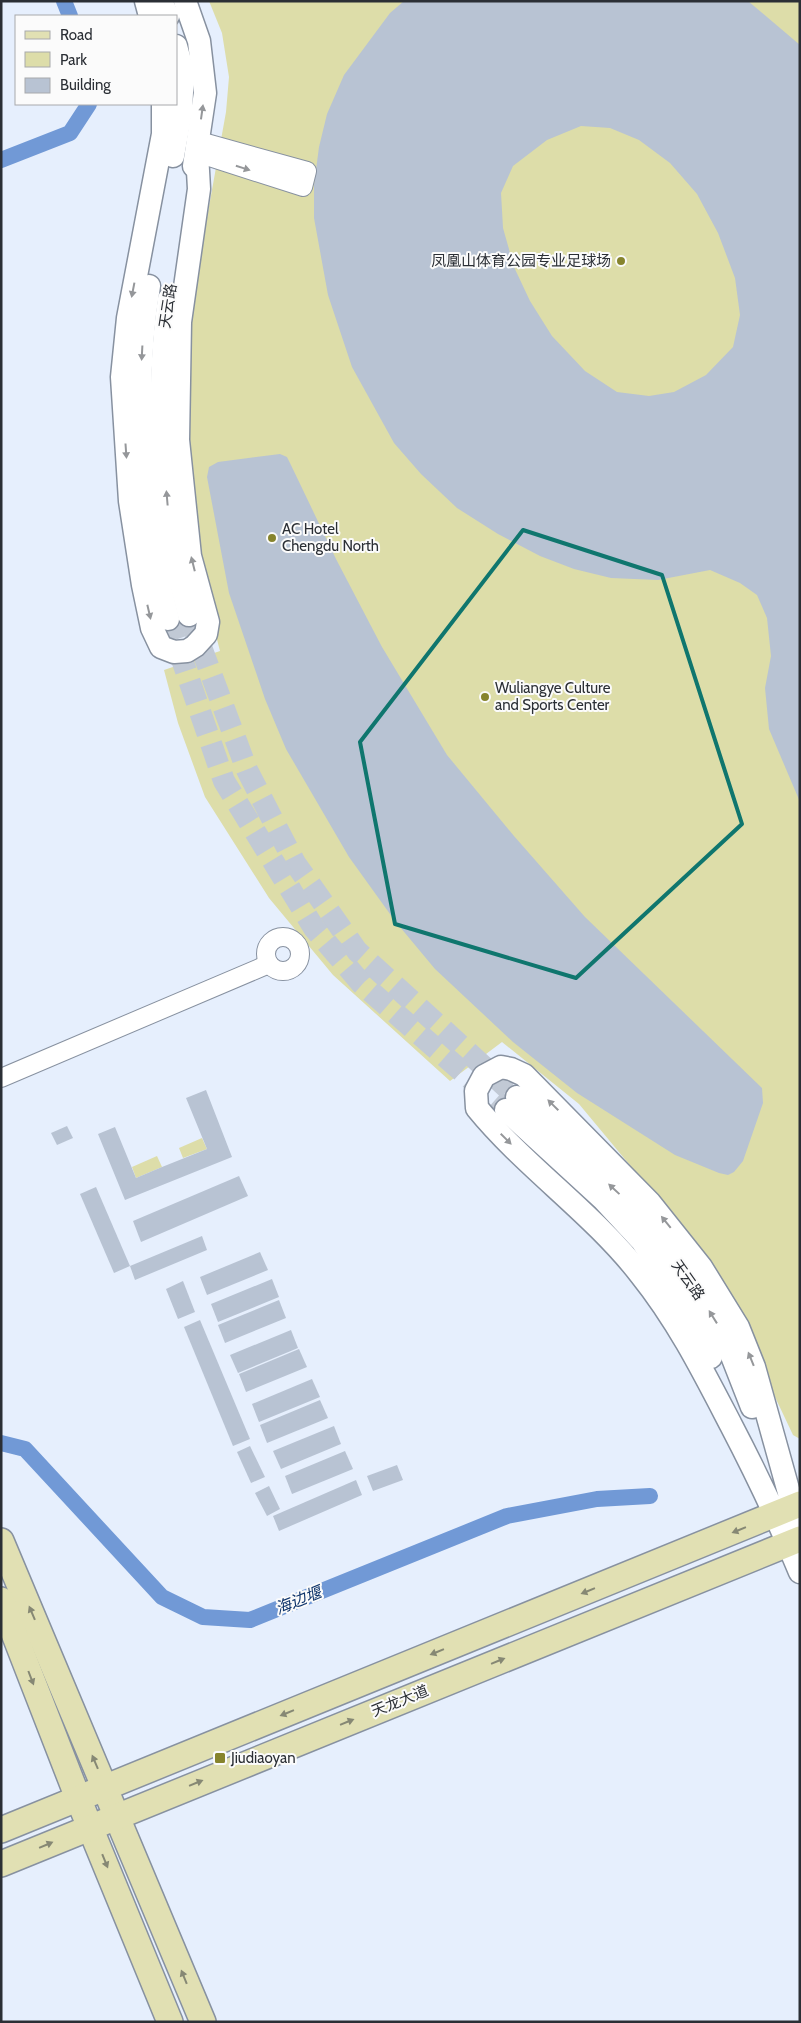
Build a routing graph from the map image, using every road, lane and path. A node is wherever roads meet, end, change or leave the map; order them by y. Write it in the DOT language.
graph roads {
  1 [pos="146,1"];
  2 [pos="161,1"];
  3 [pos="185,1"];
  4 [pos="150,15"];
  5 [pos="168,15"];
  6 [pos="178,53"];
  7 [pos="163,105"];
  8 [pos="198,147"];
  9 [pos="1,1065"];
  10 [pos="1,1078"];
  11 [pos="511,1103"];
  12 [pos="793,1522"];
  13 [pos="1,1541"];
  14 [pos="800,1572"];
  15 [pos="1,1600"];
  16 [pos="105,1786"];
  17 [pos="78,1798"];
  18 [pos="118,1815"];
  19 [pos="90,1826"];
  20 [pos="1,1830"];
  21 [pos="1,1864"];
  22 [pos="170,2022"];
  23 [pos="203,2022"];
  1 -- 4 [label="street"];
  2 -- 5 [label="street"];
  8 -- 3 [label="street, 天云路, one-way"];
  6 -- 8 [label="street, 天云路, one-way"];
  7 -- 8 [label="street, one-way"];
  8 -- 8 [label="street, one-way"];
  9 -- 10 [label="street"];
  11 -- 12 [label="street, 天云路"];
  12 -- 12 [label="street, one-way"];
  12 -- 14 [label="street"];
  12 -- 16 [label="main road, 天龙大道, one-way"];
  18 -- 12 [label="main road, 天龙大道, one-way"];
  16 -- 13 [label="main road, one-way"];
  15 -- 17 [label="main road, one-way"];
  16 -- 17 [label="main road, 天龙大道"];
  16 -- 18 [label="main road"];
  17 -- 19 [label="main road"];
  17 -- 20 [label="main road, 天龙大道"];
  18 -- 19 [label="main road, 天龙大道"];
  23 -- 18 [label="main road, one-way"];
  21 -- 19 [label="main road, 天龙大道, one-way"];
  19 -- 22 [label="main road, one-way"];
}
